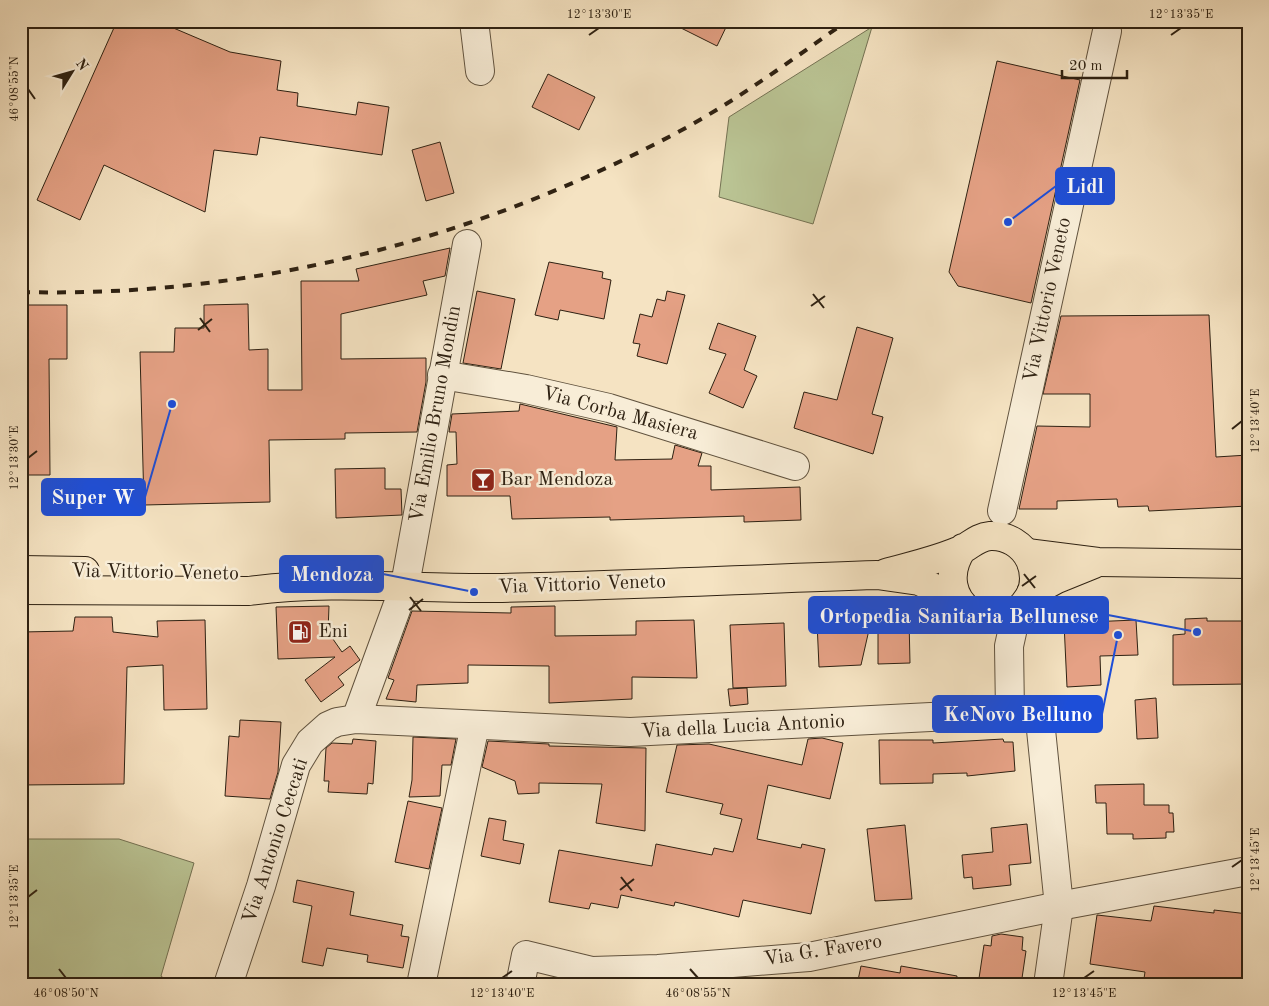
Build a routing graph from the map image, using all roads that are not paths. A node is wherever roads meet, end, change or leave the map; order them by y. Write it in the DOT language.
graph roads {
  1 [pos="474,21"];
  2 [pos="1107,31"];
  3 [pos="480,71"];
  4 [pos="467,244"];
  5 [pos="442,375"];
  6 [pos="795,466"];
  7 [pos="1002,512"];
  8 [pos="964,548"];
  9 [pos="1027,554"];
  10 [pos="1098,562"];
  11 [pos="1248,564"];
  12 [pos="21,570"];
  13 [pos="877,575"];
  14 [pos="405,585"];
  15 [pos="287,586"];
  16 [pos="21,590"];
  17 [pos="958,599"];
  18 [pos="1024,602"];
  19 [pos="990,619"];
  20 [pos="1009,646"];
  21 [pos="1010,713"];
  22 [pos="356,719"];
  23 [pos="475,725"];
  24 [pos="1248,871"];
  25 [pos="1059,906"];
  26 [pos="739,974"];
  27 [pos="228,985"];
  28 [pos="421,985"];
  29 [pos="520,985"];
  30 [pos="1048,985"];
  1 -- 3 [label="street"];
  2 -- 7 [label="street, Via Vittorio Veneto"];
  4 -- 5 [label="street, Via Emilio Bruno Mondin"];
  5 -- 6 [label="street, Via Corba Masiera"];
  5 -- 14 [label="street, Via Emilio Bruno Mondin"];
  8 -- 9 [label="main road, Via Vittorio Veneto"];
  8 -- 13 [label="main road, Via Vittorio Veneto"];
  8 -- 17 [label="main road"];
  9 -- 10 [label="main road, Via Vittorio Veneto"];
  9 -- 18 [label="main road"];
  10 -- 11 [label="main road, Via Vittorio Veneto"];
  10 -- 18 [label="main road, Via Vittorio Veneto"];
  12 -- 15 [label="main road, Via Vittorio Veneto"];
  13 -- 14 [label="main road, Via Vittorio Veneto"];
  13 -- 17 [label="main road, Via Vittorio Veneto"];
  14 -- 15 [label="main road, Via Vittorio Veneto"];
  14 -- 22 [label="street"];
  15 -- 16 [label="main road, Via Vittorio Veneto"];
  17 -- 19 [label="main road, Via Vittorio Veneto"];
  18 -- 19 [label="main road, Via Vittorio Veneto"];
  18 -- 20 [label="street"];
  19 -- 20 [label="street"];
  20 -- 21 [label="street"];
  21 -- 23 [label="street, Via della Lucia Antonio"];
  21 -- 25 [label="street, Via della Lucia Antonio"];
  22 -- 23 [label="street, Via della Lucia Antonio"];
  22 -- 27 [label="street, Via Antonio Ceccati"];
  23 -- 28 [label="street"];
  24 -- 25 [label="street, Via G. Favero"];
  25 -- 26 [label="street, Via G. Favero"];
  25 -- 30 [label="street, Via della Lucia Antonio"];
  26 -- 29 [label="street, Via G. Favero"];
}
